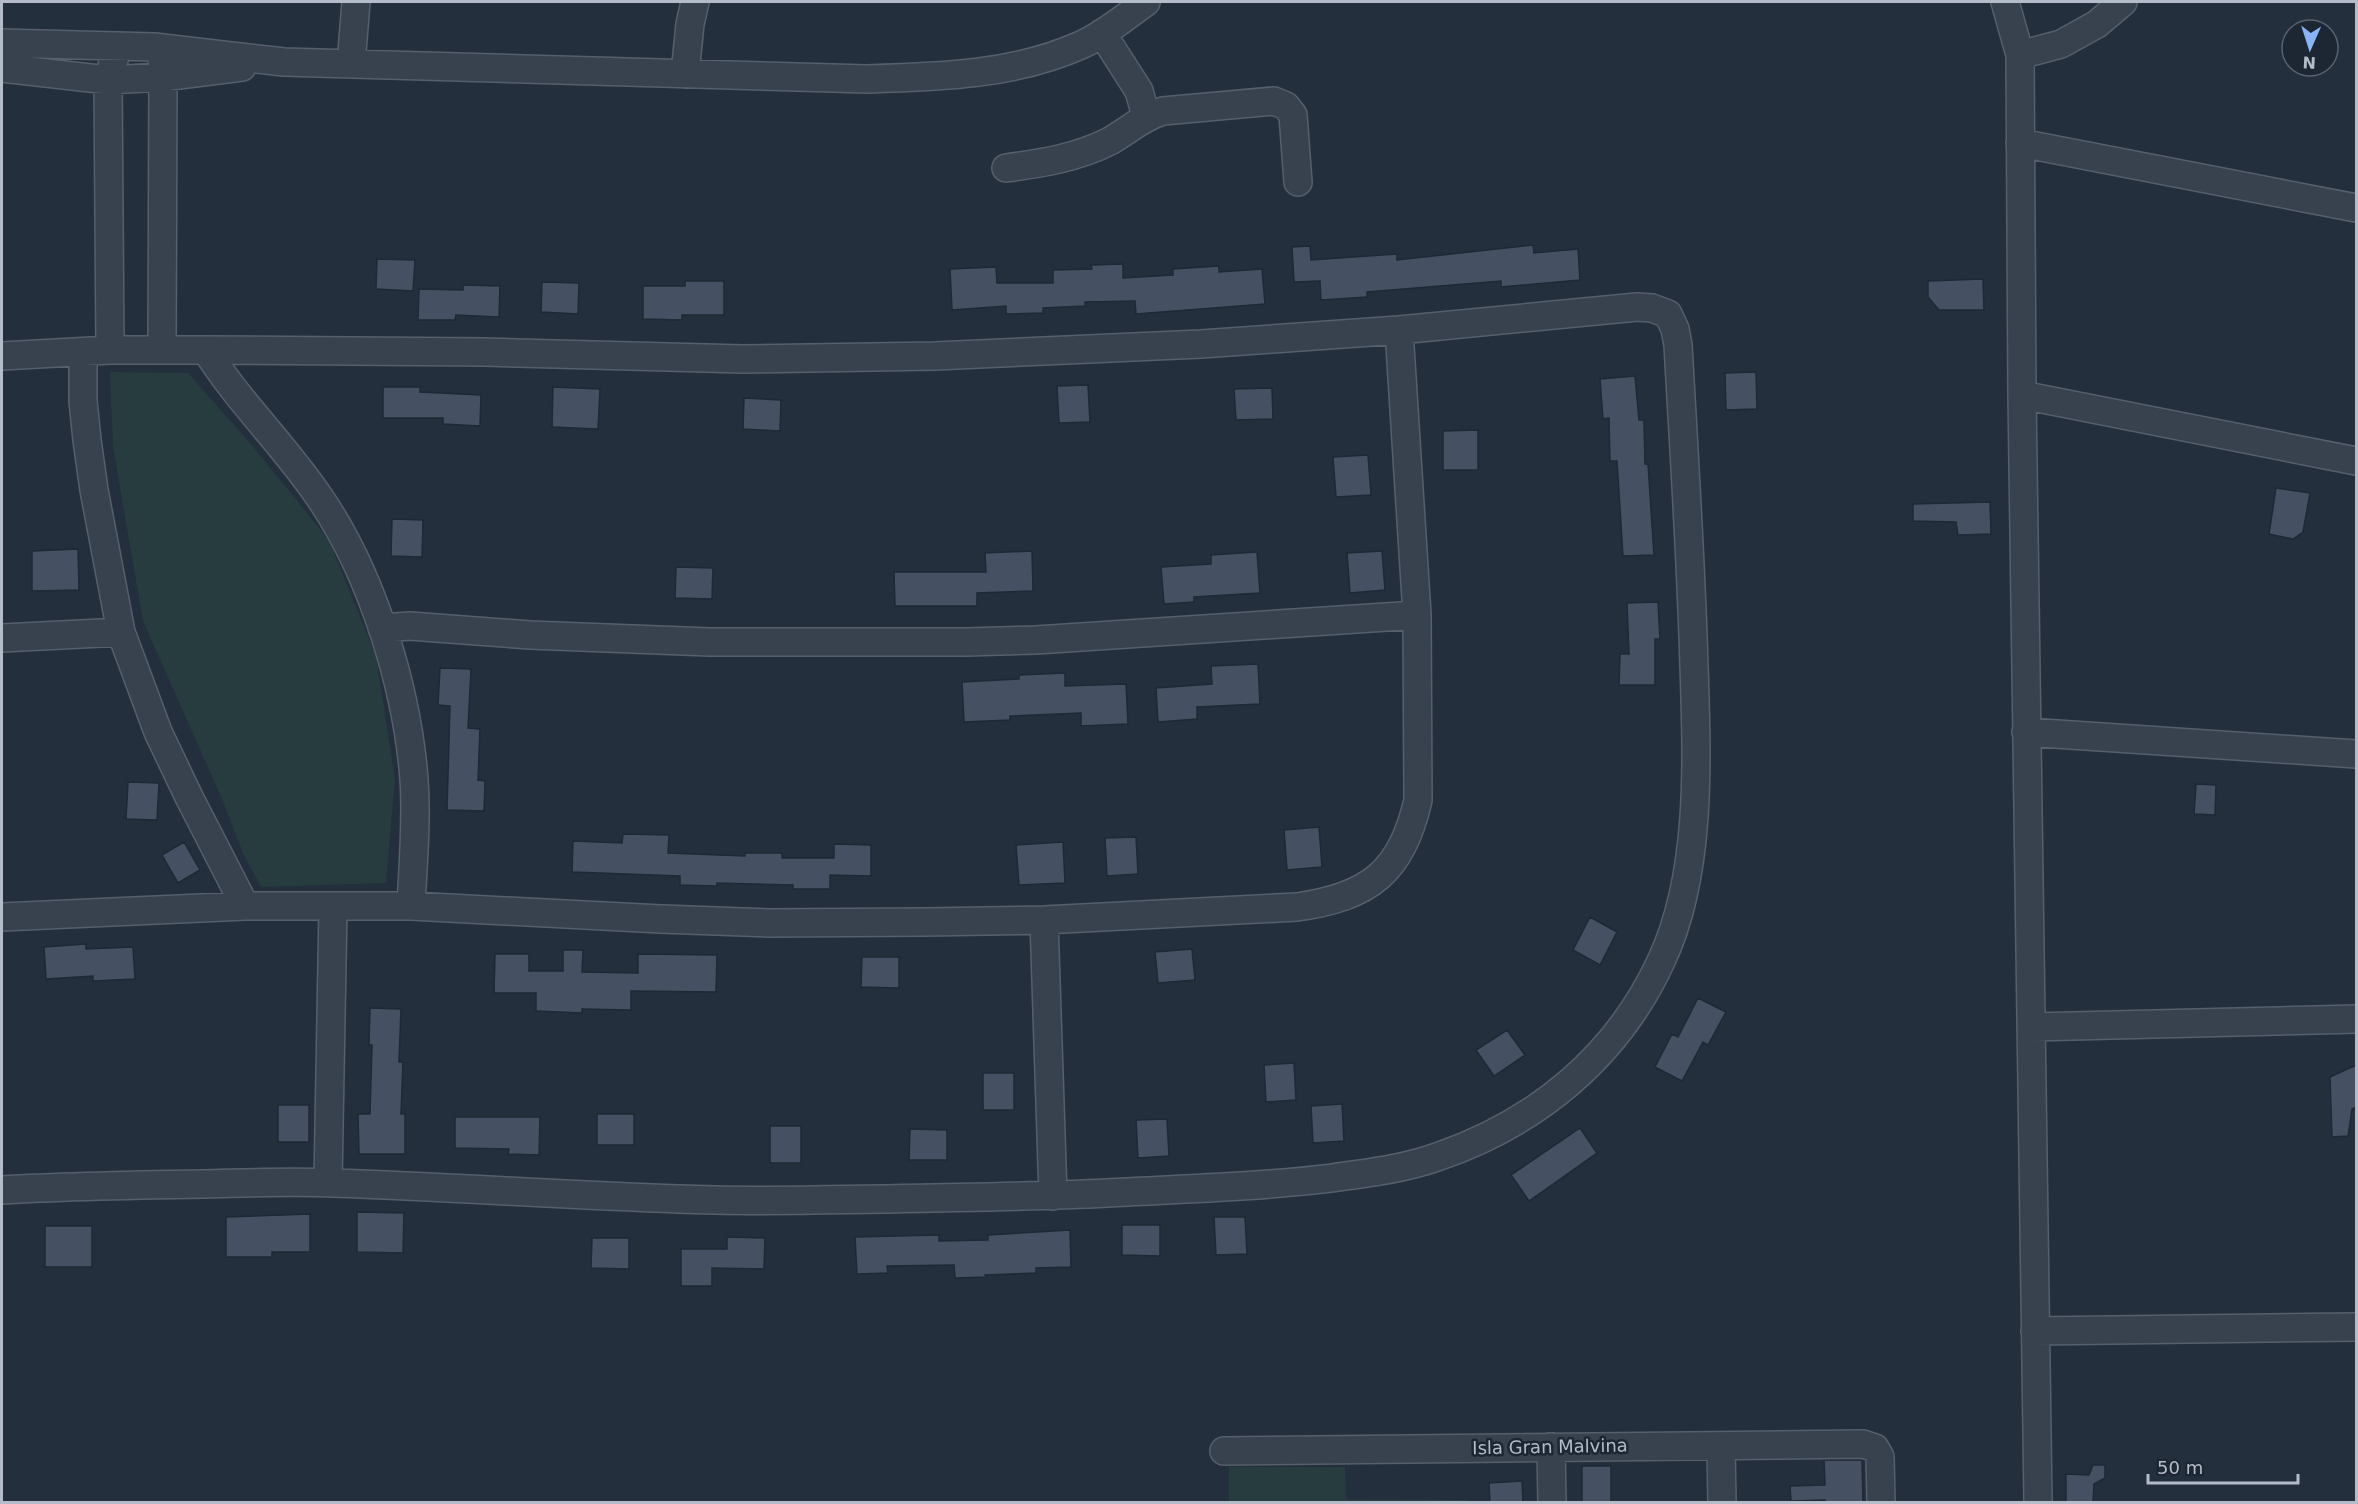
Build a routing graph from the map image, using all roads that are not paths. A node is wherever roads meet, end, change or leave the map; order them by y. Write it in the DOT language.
graph roads {
  1 [pos="356,2"];
  2 [pos="695,2"];
  3 [pos="1146,2"];
  4 [pos="2005,2"];
  5 [pos="2123,2"];
  6 [pos="1102,33"];
  7 [pos="2,43"];
  8 [pos="118,46"];
  9 [pos="154,47"];
  10 [pos="2020,55"];
  11 [pos="284,62"];
  12 [pos="351,64"];
  13 [pos="2,68"];
  14 [pos="685,74"];
  15 [pos="163,77"];
  16 [pos="108,80"];
  17 [pos="1146,116"];
  18 [pos="2020,143"];
  19 [pos="1006,168"];
  20 [pos="1298,182"];
  21 [pos="2356,208"];
  22 [pos="1399,330"];
  23 [pos="110,350"];
  24 [pos="162,350"];
  25 [pos="206,350"];
  26 [pos="83,352"];
  27 [pos="2,356"];
  28 [pos="2022,395"];
  29 [pos="2356,461"];
  30 [pos="1417,615"];
  31 [pos="382,628"];
  32 [pos="121,632"];
  33 [pos="2,638"];
  34 [pos="2026,732"];
  35 [pos="2356,754"];
  36 [pos="245,906"];
  37 [pos="411,906"];
  38 [pos="333,908"];
  39 [pos="2,917"];
  40 [pos="1044,920"];
  41 [pos="2356,1019"];
  42 [pos="2031,1027"];
  43 [pos="328,1182"];
  44 [pos="2,1190"];
  45 [pos="1053,1196"];
  46 [pos="2356,1326"];
  47 [pos="2035,1331"];
  48 [pos="1721,1446"];
  49 [pos="1551,1447"];
  50 [pos="1224,1451"];
  51 [pos="1552,1503"];
  52 [pos="1722,1503"];
  53 [pos="1881,1503"];
  54 [pos="2038,1503"];
  1 -- 12 [label="street"];
  2 -- 14 [label="street"];
  3 -- 6 [label="street"];
  4 -- 10 [label="street"];
  5 -- 10 [label="street"];
  6 -- 14 [label="street"];
  6 -- 17 [label="street"];
  7 -- 8 [label="street"];
  8 -- 9 [label="street"];
  8 -- 16 [label="street"];
  9 -- 11 [label="street"];
  9 -- 15 [label="street"];
  10 -- 18 [label="street"];
  11 -- 12 [label="street"];
  11 -- 15 [label="street"];
  12 -- 14 [label="street"];
  13 -- 16 [label="street"];
  15 -- 16 [label="street"];
  15 -- 24 [label="street"];
  16 -- 23 [label="street"];
  17 -- 19 [label="street"];
  17 -- 20 [label="street"];
  18 -- 21 [label="street"];
  18 -- 28 [label="street"];
  22 -- 25 [label="street"];
  22 -- 30 [label="street"];
  22 -- 45 [label="street"];
  23 -- 24 [label="street"];
  23 -- 26 [label="street"];
  24 -- 25 [label="street"];
  25 -- 31 [label="street"];
  26 -- 27 [label="street"];
  26 -- 32 [label="street"];
  28 -- 29 [label="street"];
  28 -- 34 [label="street"];
  30 -- 31 [label="street"];
  30 -- 40 [label="street"];
  31 -- 37 [label="street"];
  32 -- 33 [label="street"];
  32 -- 36 [label="street"];
  34 -- 35 [label="street"];
  34 -- 42 [label="street"];
  36 -- 38 [label="street"];
  36 -- 39 [label="street"];
  37 -- 38 [label="street"];
  37 -- 40 [label="street"];
  38 -- 43 [label="street"];
  40 -- 45 [label="street"];
  41 -- 42 [label="street"];
  42 -- 47 [label="street"];
  43 -- 44 [label="street"];
  43 -- 45 [label="street"];
  46 -- 47 [label="street"];
  47 -- 54 [label="street"];
  48 -- 49 [label="street, Isla Gran Malvina"];
  48 -- 52 [label="street"];
  48 -- 53 [label="street, Isla Gran Malvina"];
  49 -- 50 [label="street, Isla Gran Malvina"];
  49 -- 51 [label="street"];
}
